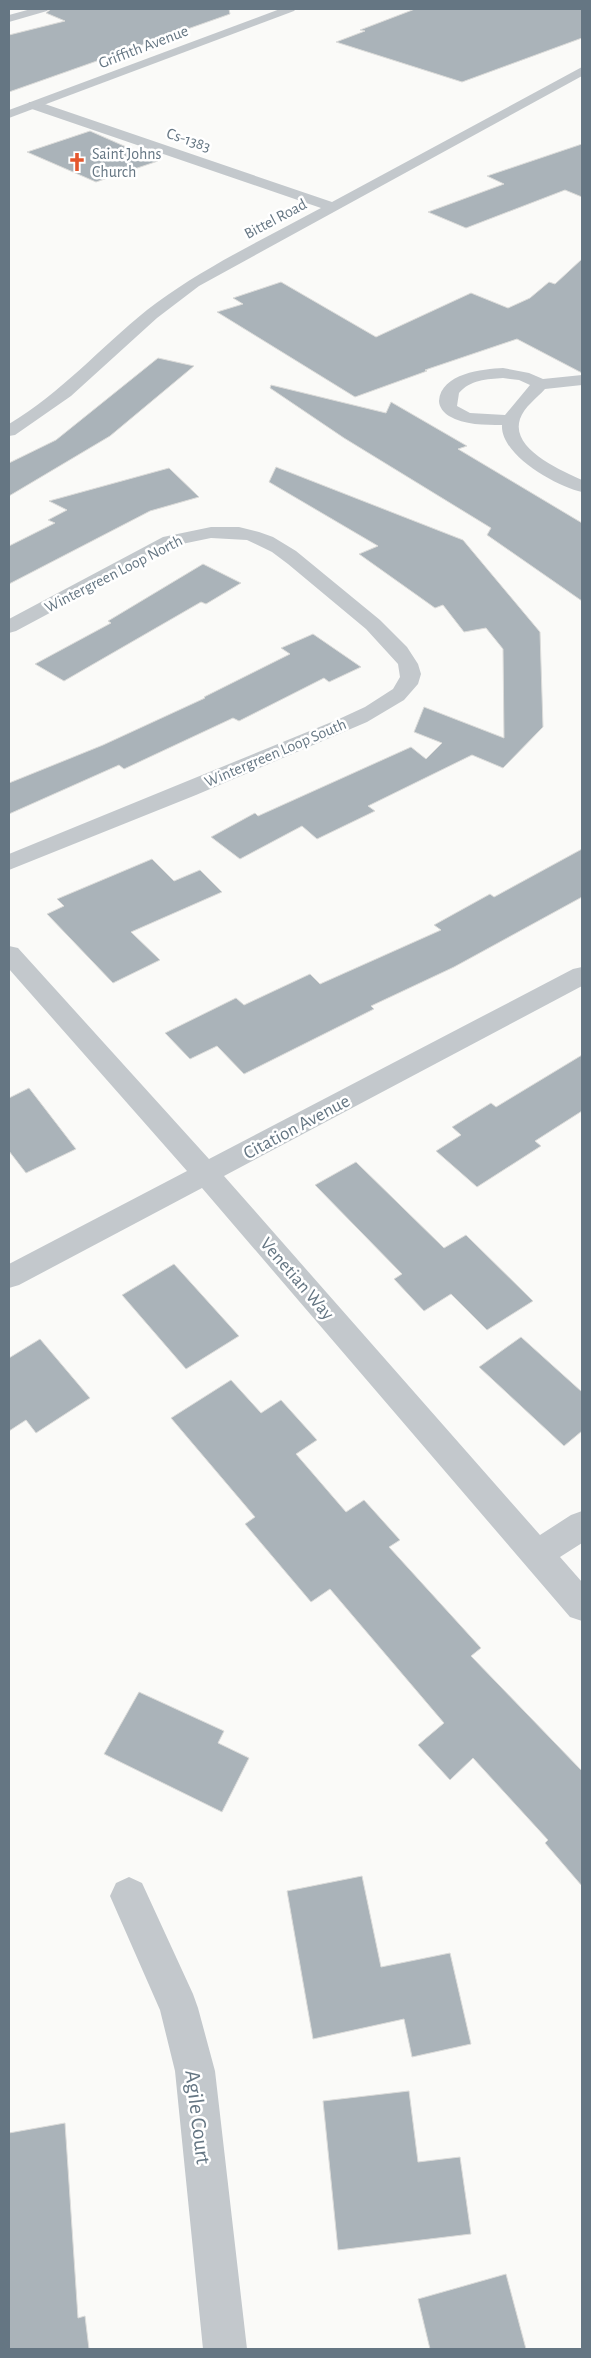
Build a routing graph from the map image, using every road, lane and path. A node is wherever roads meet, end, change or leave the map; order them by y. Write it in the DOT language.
graph roads {
  1 [pos="43,9"];
  2 [pos="290,9"];
  3 [pos="9,19"];
  4 [pos="582,71"];
  5 [pos="34,105"];
  6 [pos="9,114"];
  7 [pos="332,207"];
  8 [pos="582,380"];
  9 [pos="540,384"];
  10 [pos="511,420"];
  11 [pos="9,431"];
  12 [pos="582,487"];
  13 [pos="324,585"];
  14 [pos="9,627"];
  15 [pos="9,863"];
  16 [pos="9,954"];
  17 [pos="582,975"];
  18 [pos="206,1174"];
  19 [pos="9,1277"];
  20 [pos="582,1525"];
  21 [pos="538,1554"];
  22 [pos="582,1606"];
  23 [pos="129,1896"];
  24 [pos="225,2349"];
  1 -- 3 [label="street"];
  2 -- 5 [label="street, Griffith Avenue"];
  4 -- 7 [label="street, Bittel Road"];
  5 -- 6 [label="street, Griffith Avenue"];
  5 -- 7 [label="street, Cs-1383"];
  7 -- 11 [label="street, Bittel Road"];
  8 -- 9 [label="street"];
  9 -- 10 [label="street"];
  9 -- 10 [label="street"];
  10 -- 12 [label="street"];
  13 -- 14 [label="street, Wintergreen Loop North"];
  13 -- 15 [label="street, Wintergreen Loop South"];
  16 -- 18 [label="street, Venetian Way"];
  17 -- 18 [label="street, Citation Avenue"];
  18 -- 19 [label="street, Citation Avenue"];
  18 -- 21 [label="street, Venetian Way"];
  20 -- 21 [label="street"];
  21 -- 22 [label="street, Venetian Way"];
  23 -- 24 [label="street, Agile Court"];
}
